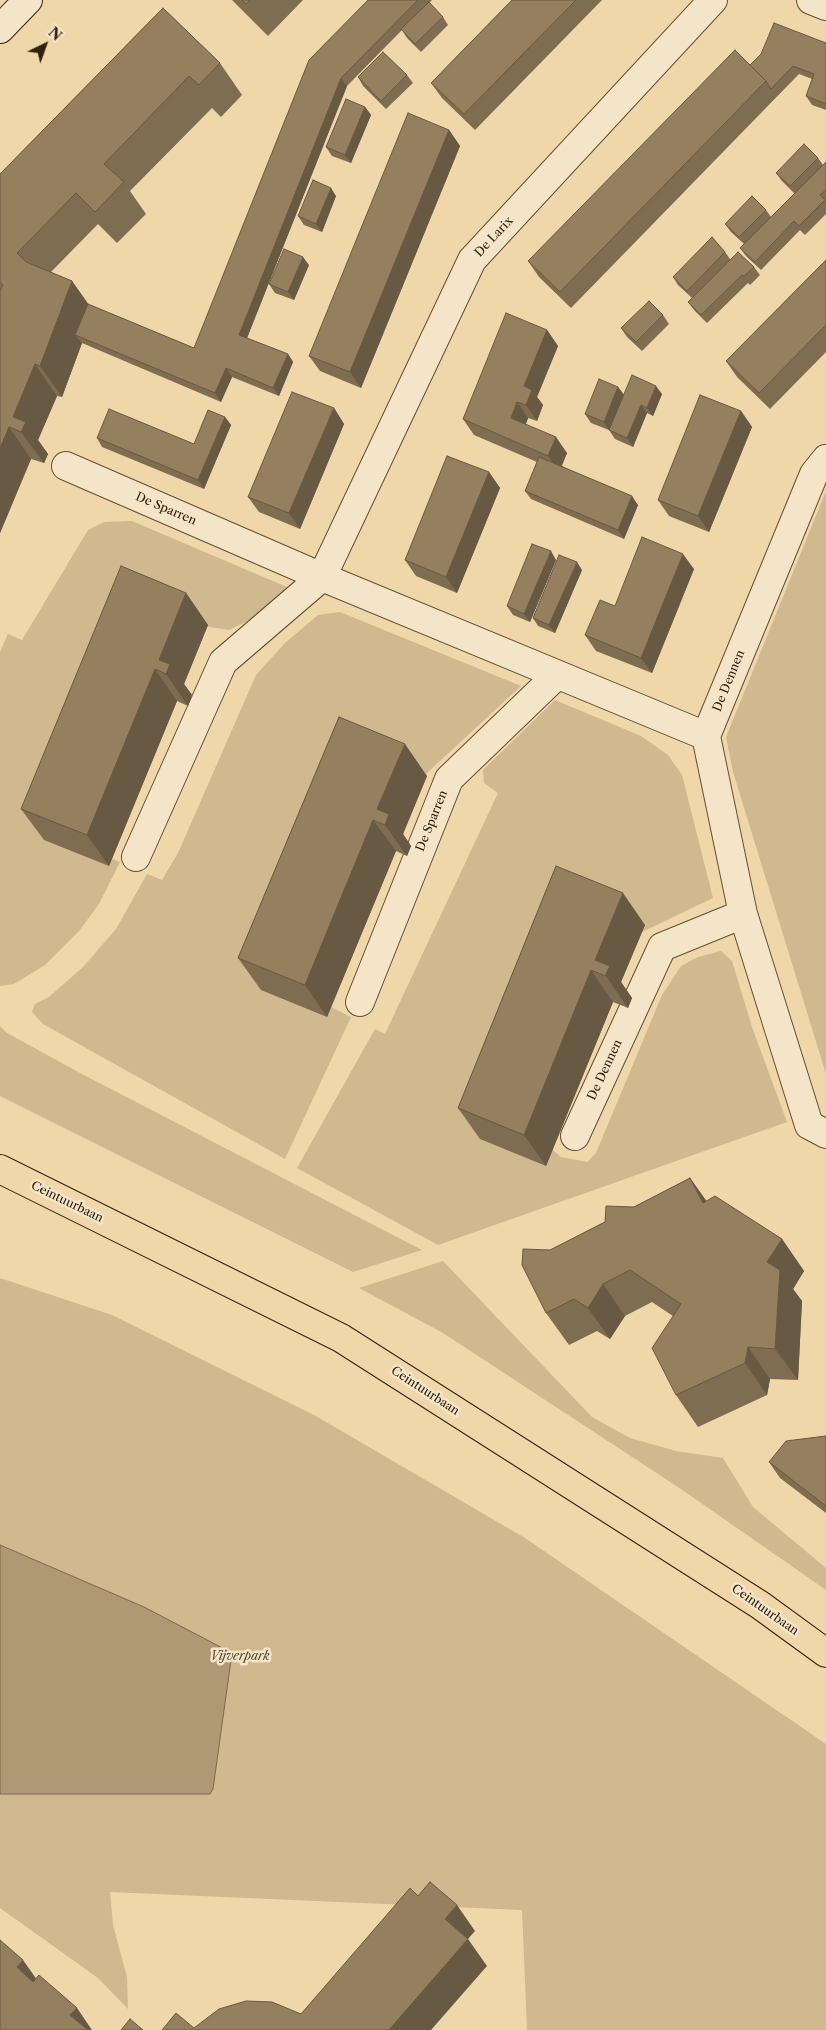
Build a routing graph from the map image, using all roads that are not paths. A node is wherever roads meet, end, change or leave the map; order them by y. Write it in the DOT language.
graph roads {
  1 [pos="28,0"];
  2 [pos="713,0"];
  3 [pos="811,0"];
  4 [pos="826,6"];
  5 [pos="0,29"];
  6 [pos="826,460"];
  7 [pos="66,466"];
  8 [pos="322,577"];
  9 [pos="557,675"];
  10 [pos="706,736"];
  11 [pos="136,858"];
  12 [pos="743,914"];
  13 [pos="360,1002"];
  14 [pos="826,1134"];
  15 [pos="575,1136"];
  16 [pos="0,1169"];
  17 [pos="826,1653"];
  1 -- 5 [label="street"];
  2 -- 8 [label="street, De Larix"];
  3 -- 4 [label="street"];
  6 -- 10 [label="street, De Dennen"];
  7 -- 8 [label="street, De Sparren"];
  8 -- 9 [label="street, De Sparren"];
  8 -- 11 [label="street"];
  9 -- 10 [label="street, De Sparren"];
  9 -- 13 [label="street, De Sparren"];
  10 -- 12 [label="street"];
  12 -- 14 [label="street"];
  12 -- 15 [label="street, De Dennen"];
  16 -- 17 [label="main road, Ceintuurbaan"];
}
